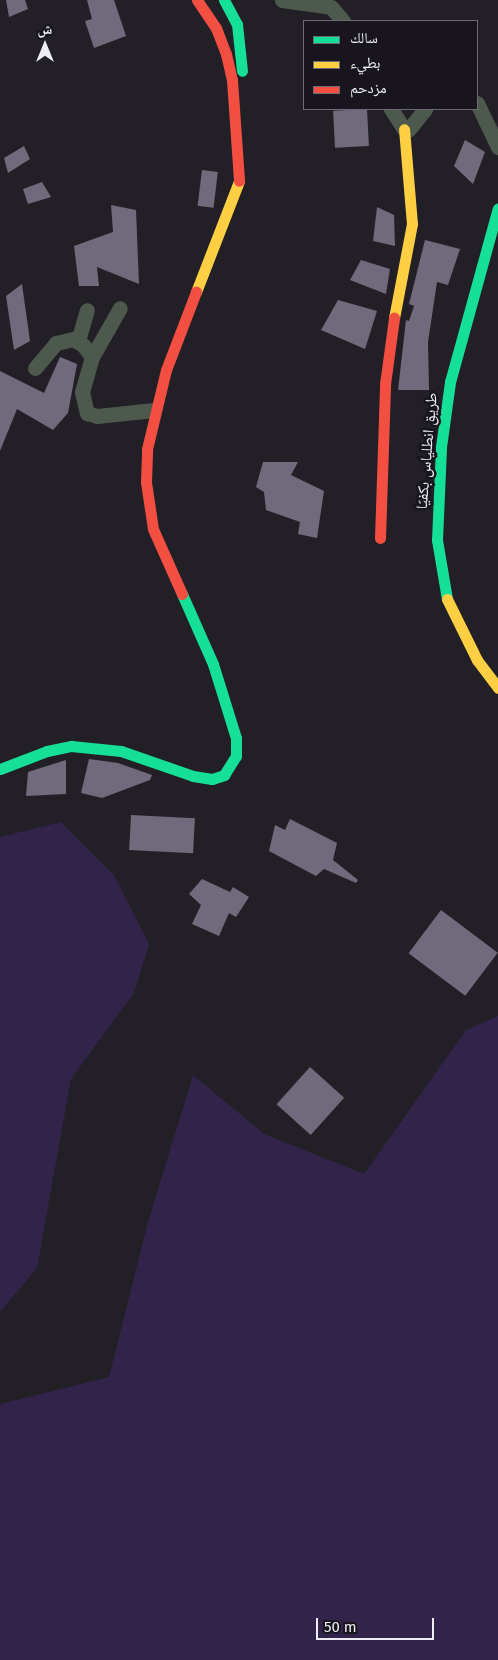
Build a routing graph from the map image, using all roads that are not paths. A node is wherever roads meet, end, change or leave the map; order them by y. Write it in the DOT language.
graph roads {
  1 [pos="197,0"];
  2 [pos="224,0"];
  3 [pos="282,0"];
  4 [pos="341,17"];
  5 [pos="478,105"];
  6 [pos="391,110"];
  7 [pos="423,110"];
  8 [pos="404,129"];
  9 [pos="498,147"];
  10 [pos="239,181"];
  11 [pos="498,208"];
  12 [pos="120,308"];
  13 [pos="87,310"];
  14 [pos="78,341"];
  15 [pos="92,357"];
  16 [pos="35,368"];
  17 [pos="154,410"];
  18 [pos="380,538"];
  19 [pos="498,688"];
  20 [pos="0,769"];
  1 -- 10 [label="main road"];
  2 -- 10 [label="main road"];
  3 -- 4 [label="street"];
  5 -- 9 [label="street"];
  6 -- 8 [label="street"];
  7 -- 8 [label="street"];
  8 -- 18 [label="main road"];
  10 -- 17 [label="main road"];
  11 -- 19 [label="main road, طريق انطلياس بكفيّا"];
  12 -- 15 [label="street"];
  13 -- 14 [label="street"];
  14 -- 15 [label="street"];
  14 -- 16 [label="street"];
  15 -- 17 [label="street"];
  17 -- 20 [label="main road"];
}
